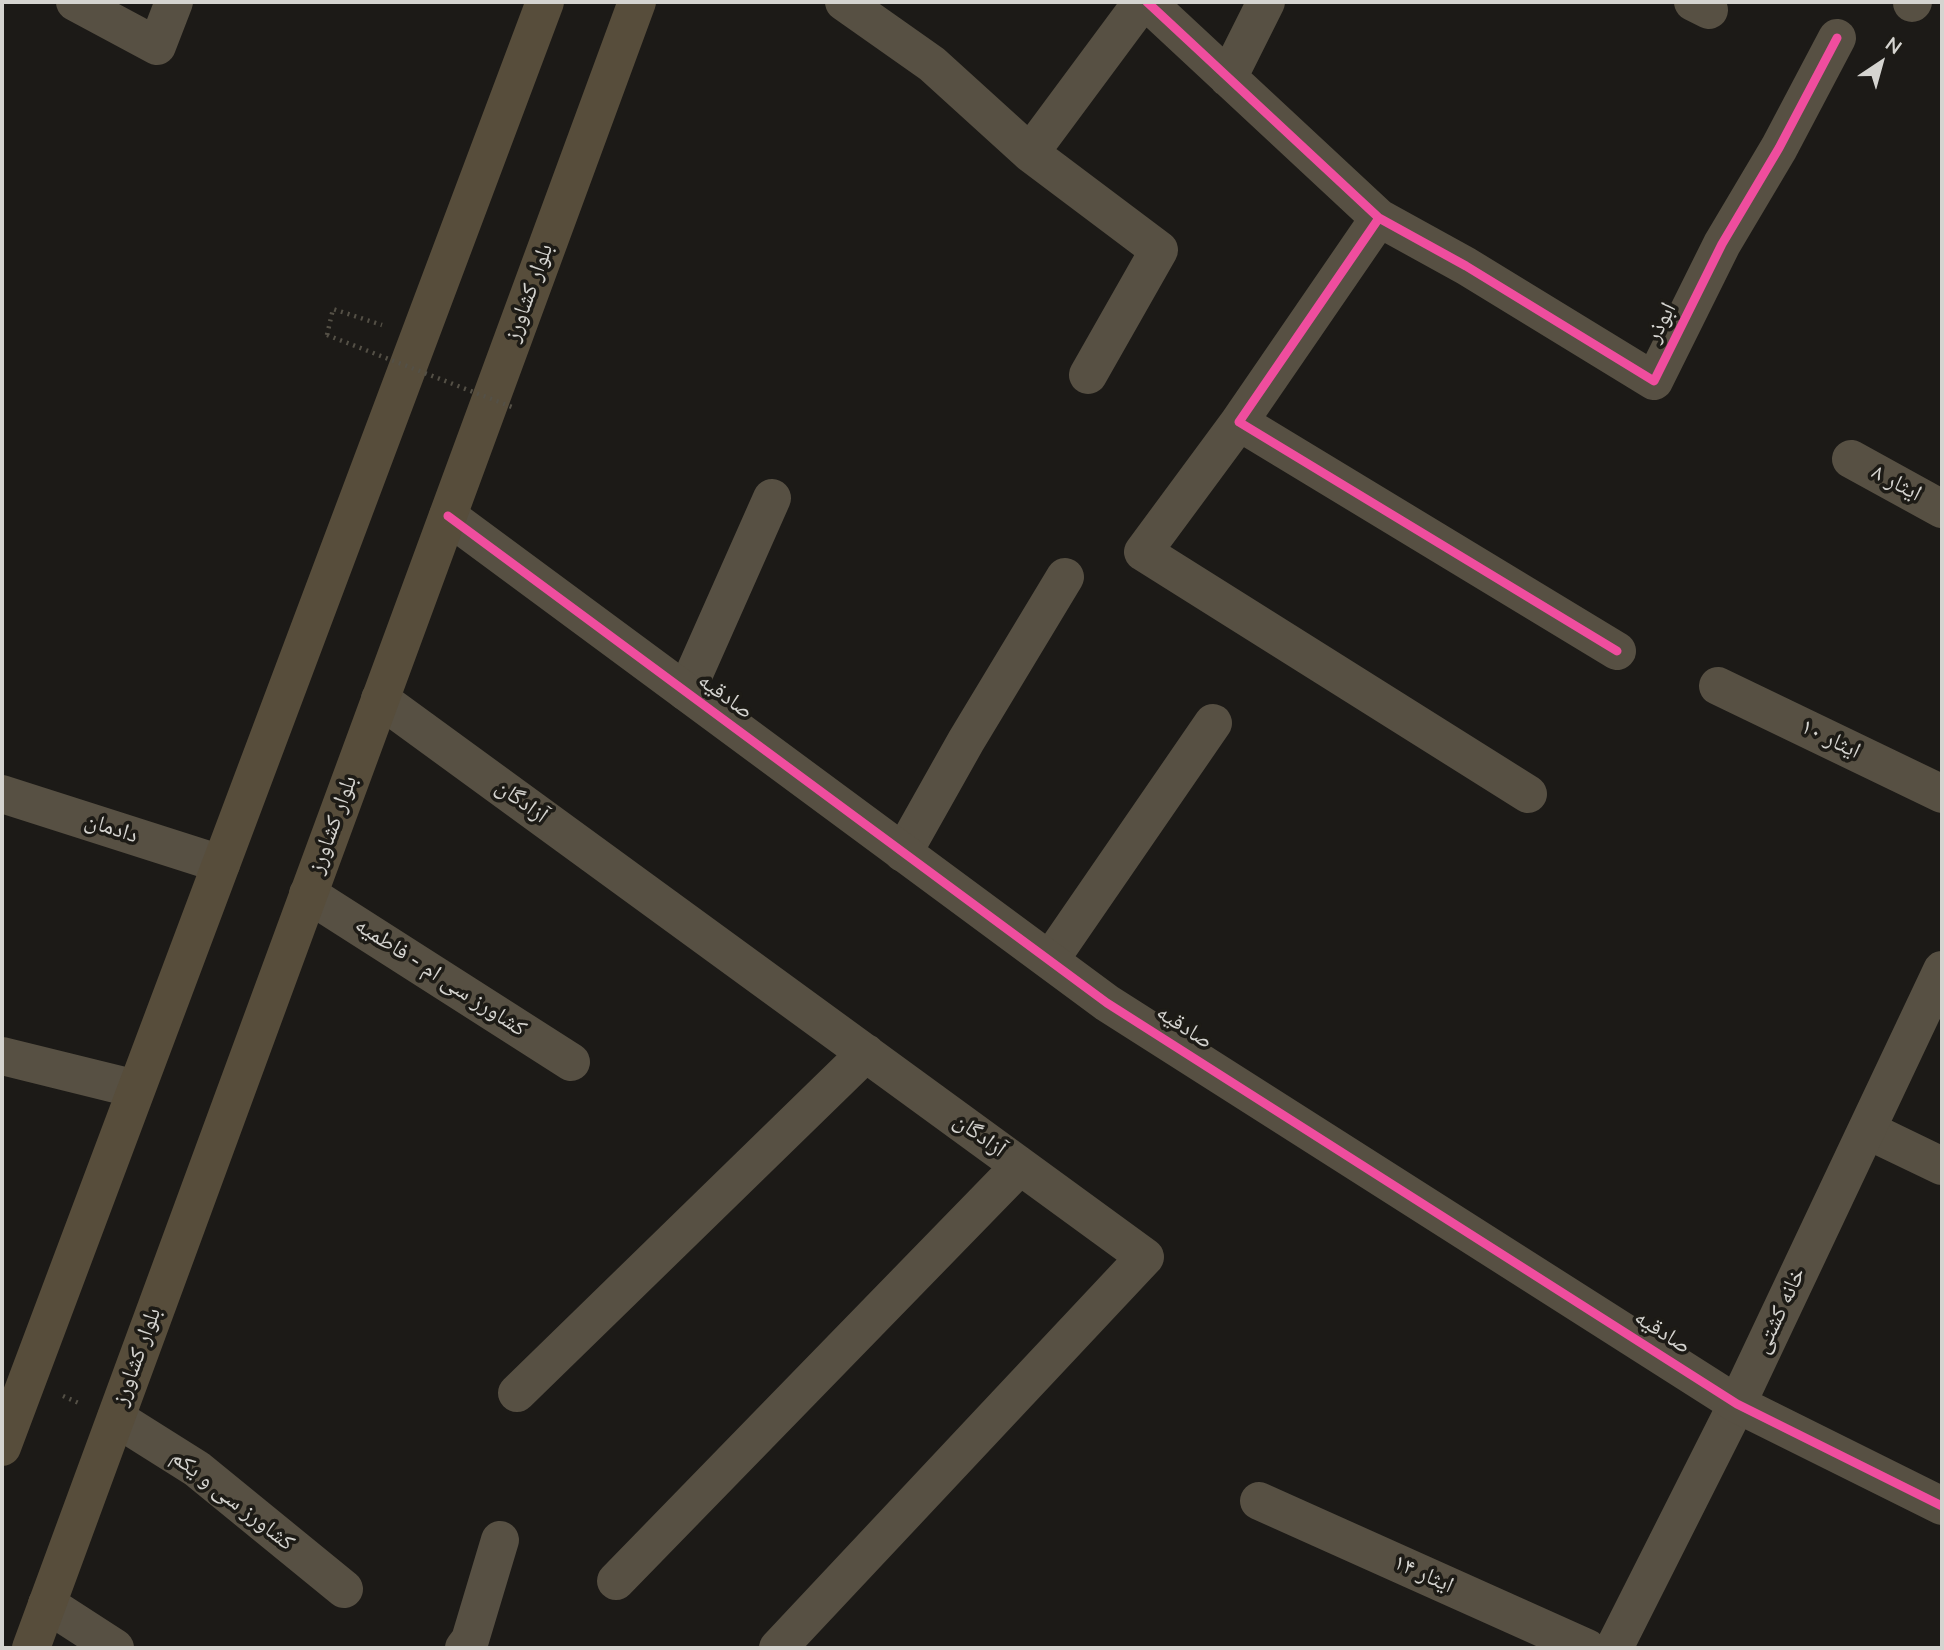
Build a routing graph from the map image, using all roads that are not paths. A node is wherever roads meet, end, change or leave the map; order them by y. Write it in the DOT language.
graph roads {
  1 [pos="75,2"];
  2 [pos="173,2"];
  3 [pos="545,2"];
  4 [pos="637,2"];
  5 [pos="844,2"];
  6 [pos="1145,2"];
  7 [pos="1266,2"];
  8 [pos="1837,38"];
  9 [pos="1228,78"];
  10 [pos="1030,153"];
  11 [pos="1379,218"];
  12 [pos="1088,374"];
  13 [pos="1239,422"];
  14 [pos="1851,459"];
  15 [pos="772,498"];
  16 [pos="1942,509"];
  17 [pos="447,516"];
  18 [pos="1065,577"];
  19 [pos="1617,651"];
  20 [pos="1718,686"];
  21 [pos="686,692"];
  22 [pos="380,699"];
  23 [pos="1213,723"];
  24 [pos="2,794"];
  25 [pos="1528,794"];
  26 [pos="1942,794"];
  27 [pos="903,853"];
  28 [pos="221,864"];
  29 [pos="309,894"];
  30 [pos="1050,960"];
  31 [pos="1942,970"];
  32 [pos="866,1053"];
  33 [pos="2,1056"];
  34 [pos="571,1062"];
  35 [pos="136,1089"];
  36 [pos="1867,1130"];
  37 [pos="1020,1166"];
  38 [pos="1942,1166"];
  39 [pos="517,1393"];
  40 [pos="1737,1404"];
  41 [pos="116,1418"];
  42 [pos="2,1447"];
  43 [pos="1259,1501"];
  44 [pos="1942,1506"];
  45 [pos="500,1540"];
  46 [pos="616,1581"];
  47 [pos="344,1589"];
  48 [pos="47,1604"];
  49 [pos="31,1648"];
  50 [pos="115,1648"];
  51 [pos="464,1648"];
  52 [pos="778,1648"];
  53 [pos="1587,1648"];
  54 [pos="1614,1648"];
  1 -- 2 [label="street"];
  3 -- 28 [label="main road"];
  4 -- 17 [label="main road, بلوار کشاورز"];
  5 -- 10 [label="street"];
  6 -- 9 [label="street, ابوذر"];
  6 -- 10 [label="street"];
  7 -- 9 [label="street"];
  8 -- 11 [label="street, ابوذر"];
  9 -- 11 [label="street, ابوذر"];
  10 -- 12 [label="street"];
  11 -- 13 [label="street"];
  13 -- 19 [label="street"];
  13 -- 25 [label="street"];
  14 -- 16 [label="street, ایثار ۸"];
  15 -- 21 [label="street"];
  17 -- 21 [label="street, صادقیه"];
  17 -- 22 [label="main road, بلوار کشاورز"];
  18 -- 27 [label="street"];
  20 -- 26 [label="street, ایثار ۱۰"];
  21 -- 27 [label="street, صادقیه"];
  22 -- 29 [label="main road, بلوار کشاورز"];
  22 -- 32 [label="street, آزادگان"];
  23 -- 30 [label="street"];
  24 -- 28 [label="street, دادمان"];
  27 -- 30 [label="street, صادقیه"];
  28 -- 35 [label="main road"];
  29 -- 34 [label="street, کشاورز سی ام - فاطمیه"];
  29 -- 41 [label="main road, بلوار کشاورز"];
  30 -- 40 [label="street, صادقیه"];
  31 -- 36 [label="street, خانه کشتی"];
  32 -- 37 [label="street, آزادگان"];
  32 -- 39 [label="street"];
  33 -- 35 [label="street"];
  35 -- 42 [label="main road"];
  36 -- 38 [label="street"];
  36 -- 40 [label="street, خانه کشتی"];
  37 -- 46 [label="street"];
  37 -- 52 [label="street, آزادگان"];
  40 -- 44 [label="street, صادقیه"];
  40 -- 54 [label="street, خانه کشتی"];
  41 -- 47 [label="street, كشاورز سی و يكم"];
  41 -- 48 [label="main road, بلوار کشاورز"];
  43 -- 53 [label="street, ایثار ۱۴"];
  45 -- 51 [label="street"];
  48 -- 49 [label="main road, بلوار کشاورز"];
  48 -- 50 [label="street"];
}
